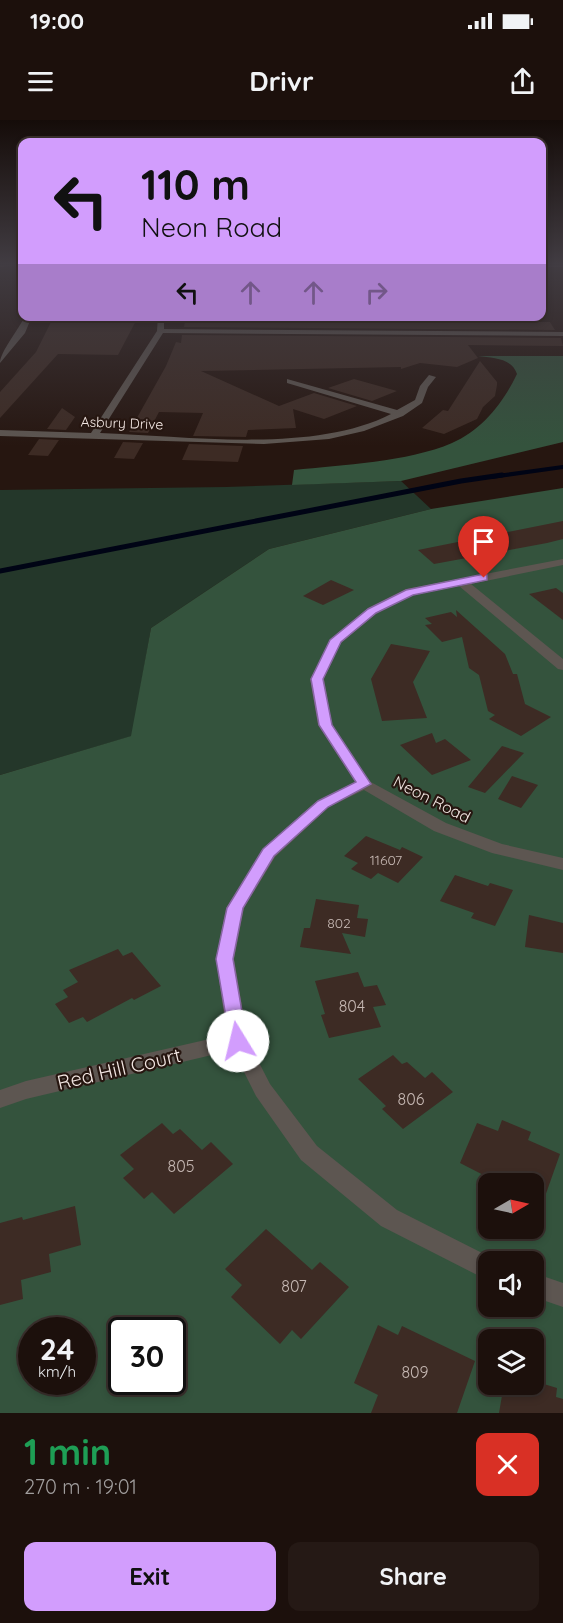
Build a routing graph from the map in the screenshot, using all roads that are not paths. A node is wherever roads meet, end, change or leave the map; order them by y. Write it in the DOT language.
graph roads {
  1 [pos="25,325"];
  2 [pos="160,325"];
  3 [pos="160,331"];
  4 [pos="563,333"];
  5 [pos="0,361"];
  6 [pos="432,377"];
  7 [pos="290,381"];
  8 [pos="400,414"];
  9 [pos="0,433"];
  10 [pos="94,436"];
  11 [pos="563,562"];
  12 [pos="462,582"];
  13 [pos="563,666"];
  14 [pos="364,784"];
  15 [pos="563,864"];
  16 [pos="238,1041"];
  17 [pos="0,1099"];
  18 [pos="478,1263"];
  19 [pos="544,1288"];
  20 [pos="563,1295"];
  1 -- 5 [label="street"];
  2 -- 3 [label="street"];
  3 -- 4 [label="street"];
  3 -- 10 [label="street"];
  6 -- 8 [label="street, Asbury Drive"];
  7 -- 8 [label="street"];
  8 -- 10 [label="street, Asbury Drive"];
  9 -- 10 [label="street, Asbury Drive"];
  11 -- 12 [label="street, Neon Road"];
  12 -- 13 [label="street"];
  12 -- 14 [label="street, Neon Road"];
  14 -- 15 [label="street, Neon Road"];
  14 -- 16 [label="street"];
  16 -- 17 [label="street, Red Hill Court"];
  16 -- 18 [label="street"];
  19 -- 20 [label="street"];
}
